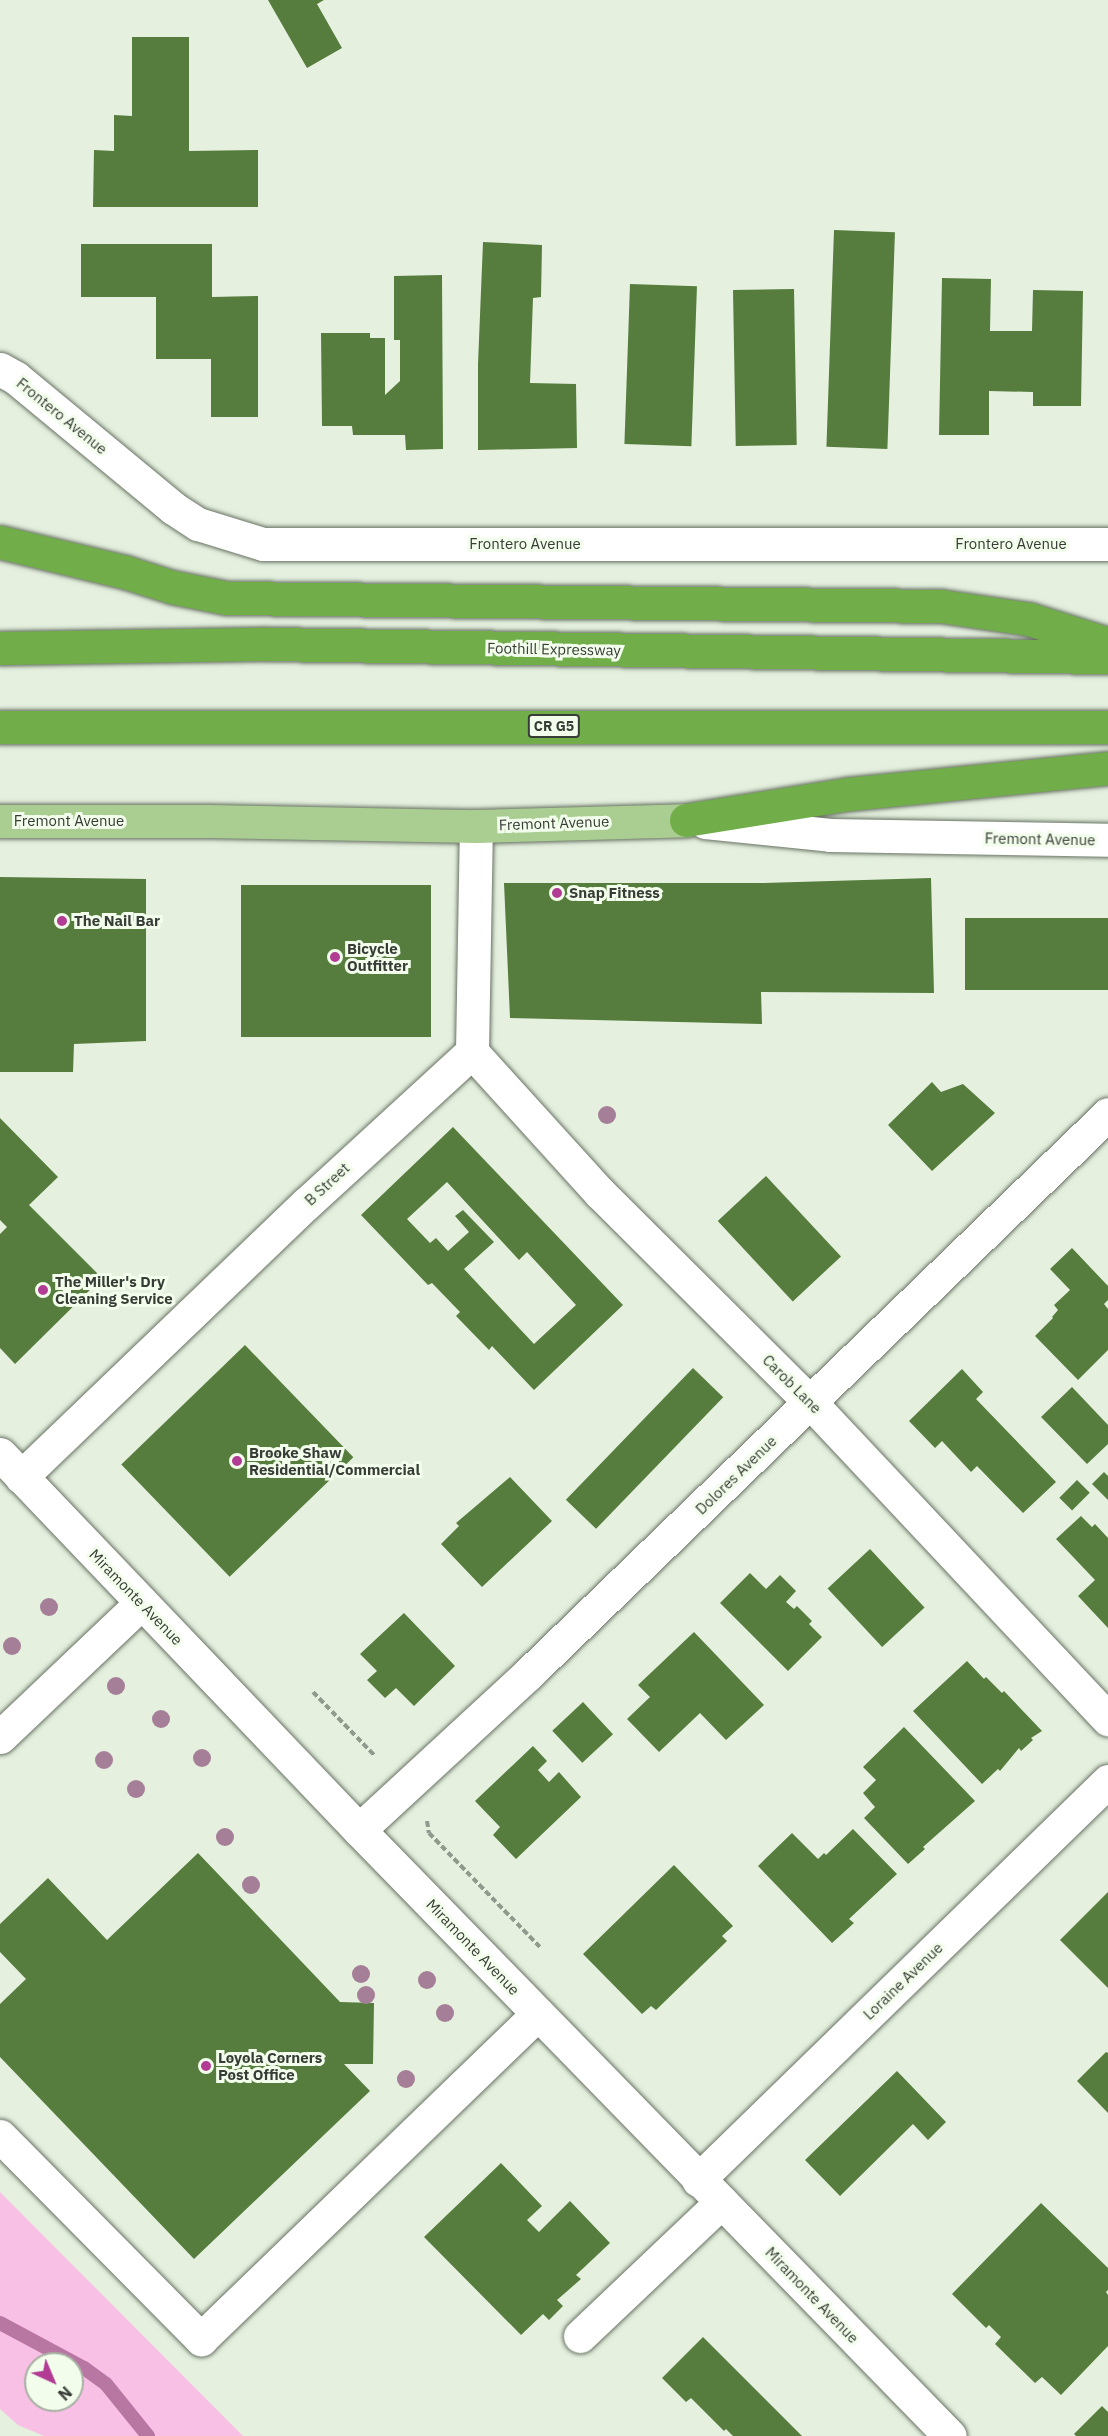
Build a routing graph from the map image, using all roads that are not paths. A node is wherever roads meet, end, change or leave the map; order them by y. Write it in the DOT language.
graph roads {
  1 [pos="0,369"];
  2 [pos="0,542"];
  3 [pos="1108,544"];
  4 [pos="1108,644"];
  5 [pos="0,648"];
  6 [pos="1108,657"];
  7 [pos="0,727"];
  8 [pos="1108,727"];
  9 [pos="1108,768"];
  10 [pos="686,820"];
  11 [pos="0,821"];
  12 [pos="476,825"];
  13 [pos="1108,840"];
  14 [pos="472,1052"];
  15 [pos="1108,1114"];
  16 [pos="811,1403"];
  17 [pos="11,1466"];
  18 [pos="141,1603"];
  19 [pos="1108,1719"];
  20 [pos="0,1737"];
  21 [pos="1108,1781"];
  22 [pos="359,1830"];
  23 [pos="537,2014"];
  24 [pos="0,2136"];
  25 [pos="698,2180"];
  26 [pos="721,2202"];
  27 [pos="580,2336"];
  28 [pos="950,2436"];
  1 -- 3 [label="street, Frontero Avenue"];
  2 -- 4 [label="highway"];
  5 -- 6 [label="highway, Foothill Expressway"];
  7 -- 8 [label="highway, CR G5"];
  9 -- 10 [label="highway"];
  10 -- 12 [label="main road, Fremont Avenue"];
  10 -- 13 [label="street, Fremont Avenue"];
  11 -- 12 [label="main road, Fremont Avenue"];
  12 -- 14 [label="street"];
  14 -- 16 [label="street, Carob Lane"];
  14 -- 17 [label="street, B Street"];
  15 -- 16 [label="street, Dolores Avenue"];
  16 -- 19 [label="street, Carob Lane"];
  16 -- 22 [label="street, Dolores Avenue"];
  17 -- 18 [label="street, Miramonte Avenue"];
  18 -- 20 [label="street"];
  18 -- 22 [label="street, Miramonte Avenue"];
  21 -- 25 [label="street, Loraine Avenue"];
  22 -- 23 [label="street, Miramonte Avenue"];
  23 -- 24 [label="street"];
  23 -- 25 [label="street, Miramonte Avenue"];
  25 -- 26 [label="street, Miramonte Avenue"];
  26 -- 27 [label="street"];
  26 -- 28 [label="street, Miramonte Avenue"];
}
